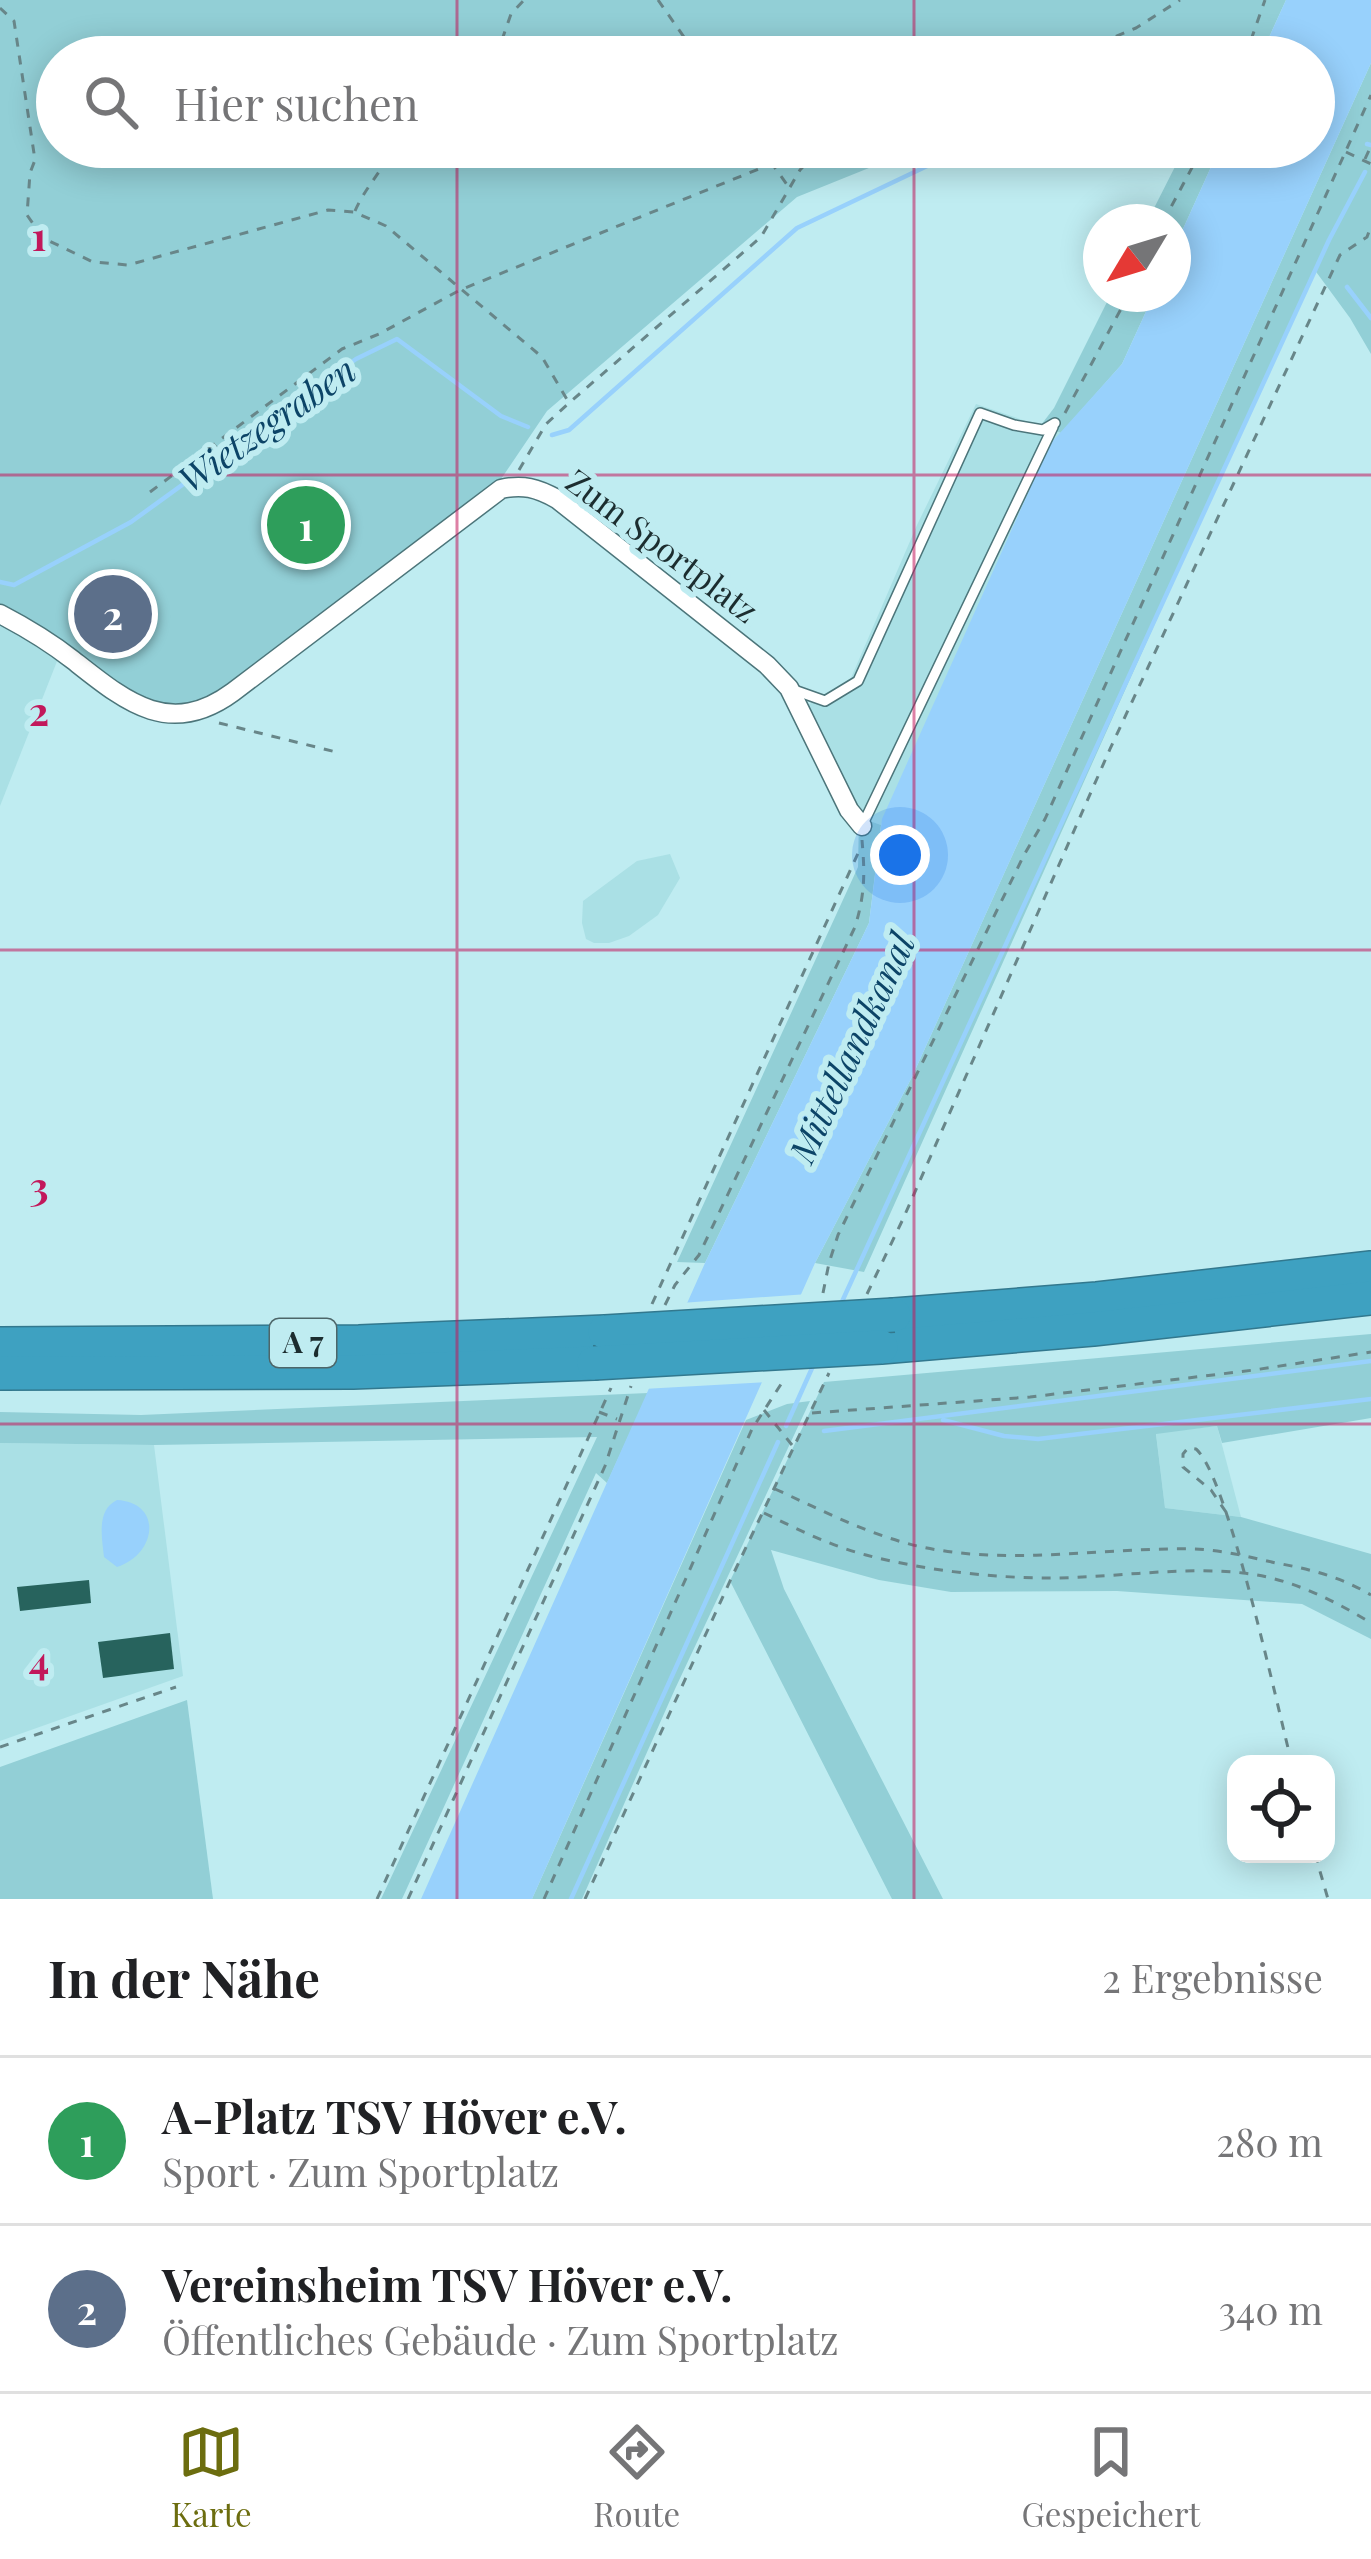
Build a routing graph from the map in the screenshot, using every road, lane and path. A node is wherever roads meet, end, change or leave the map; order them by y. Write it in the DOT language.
graph roads {
  1 [pos="524,0"];
  2 [pos="658,0"];
  3 [pos="1180,0"];
  4 [pos="1265,0"];
  5 [pos="0,8"];
  6 [pos="503,36"];
  7 [pos="683,36"];
  8 [pos="1117,36"];
  9 [pos="1252,36"];
  10 [pos="1371,95"];
  11 [pos="1370,148"];
  12 [pos="1346,152"];
  13 [pos="1364,160"];
  14 [pos="1371,164"];
  15 [pos="383,168"];
  16 [pos="761,168"];
  17 [pos="774,168"];
  18 [pos="803,168"];
  19 [pos="1192,168"];
  20 [pos="789,188"];
  21 [pos="1173,204"];
  22 [pos="354,212"];
  23 [pos="1371,226"];
  24 [pos="1369,236"];
  25 [pos="460,290"];
  26 [pos="1120,312"];
  27 [pos="568,403"];
  28 [pos="1055,423"];
  29 [pos="214,444"];
  30 [pos="236,475"];
  31 [pos="501,489"];
  32 [pos="150,492"];
  33 [pos="0,614"];
  34 [pos="789,688"];
  35 [pos="188,715"];
  36 [pos="336,752"];
  37 [pos="862,826"];
  38 [pos="1371,1268"];
  39 [pos="658,1290"];
  40 [pos="824,1291"];
  41 [pos="1371,1298"];
  42 [pos="664,1307"];
  43 [pos="880,1321"];
  44 [pos="0,1344"];
  45 [pos="1371,1352"];
  46 [pos="605,1358"];
  47 [pos="834,1362"];
  48 [pos="0,1372"];
  49 [pos="632,1383"];
  50 [pos="782,1386"];
  51 [pos="764,1410"];
  52 [pos="599,1412"];
  53 [pos="810,1413"];
  54 [pos="618,1420"];
  55 [pos="793,1446"];
  56 [pos="773,1489"];
  57 [pos="762,1512"];
  58 [pos="1226,1513"];
  59 [pos="1239,1555"];
  60 [pos="1243,1573"];
  61 [pos="1371,1594"];
  62 [pos="1371,1623"];
  63 [pos="176,1687"];
  64 [pos="0,1747"];
  65 [pos="1290,1755"];
  66 [pos="1318,1863"];
  67 [pos="377,1899"];
  68 [pos="408,1899"];
  69 [pos="544,1899"];
  70 [pos="585,1899"];
  71 [pos="1328,1899"];
  1 -- 6 [label="path"];
  2 -- 7 [label="path"];
  3 -- 8 [label="path"];
  4 -- 9 [label="path"];
  5 -- 22 [label="path"];
  10 -- 12 [label="path"];
  11 -- 13 [label="path"];
  12 -- 13 [label="path"];
  12 -- 40 [label="path"];
  13 -- 14 [label="path"];
  15 -- 22 [label="path"];
  16 -- 25 [label="path"];
  17 -- 20 [label="path"];
  18 -- 20 [label="path"];
  19 -- 21 [label="path"];
  20 -- 27 [label="path"];
  22 -- 25 [label="path"];
  23 -- 24 [label="path"];
  24 -- 43 [label="path"];
  25 -- 27 [label="path"];
  25 -- 29 [label="path"];
  26 -- 28 [label="path"];
  27 -- 31 [label="path"];
  28 -- 34 [label="lane"];
  28 -- 37 [label="lane"];
  29 -- 30 [label="path"];
  29 -- 32 [label="path"];
  31 -- 34 [label="street, Zum Sportplatz"];
  31 -- 35 [label="street"];
  33 -- 35 [label="street"];
  34 -- 37 [label="street, Zum Sportplatz"];
  35 -- 36 [label="path"];
  38 -- 43 [label="highway, A 7"];
  39 -- 42 [label="path"];
  41 -- 43 [label="highway, A 7"];
  43 -- 46 [label="highway, A 7, bridge"];
  44 -- 46 [label="highway, A 7"];
  45 -- 53 [label="path"];
  46 -- 48 [label="highway, A 7"];
  46 -- 52 [label="path"];
  47 -- 53 [label="path"];
  49 -- 54 [label="path"];
  50 -- 51 [label="path"];
  51 -- 55 [label="path"];
  51 -- 69 [label="path"];
  52 -- 54 [label="path"];
  52 -- 67 [label="path"];
  53 -- 55 [label="path"];
  54 -- 68 [label="path"];
  55 -- 56 [label="path"];
  56 -- 57 [label="path"];
  56 -- 59 [label="path"];
  57 -- 60 [label="path"];
  57 -- 70 [label="path"];
  58 -- 58 [label="path"];
  58 -- 59 [label="path"];
  59 -- 60 [label="path"];
  59 -- 61 [label="path"];
  60 -- 62 [label="path"];
  60 -- 65 [label="path"];
  63 -- 64 [label="path"];
  66 -- 71 [label="path"];
}
